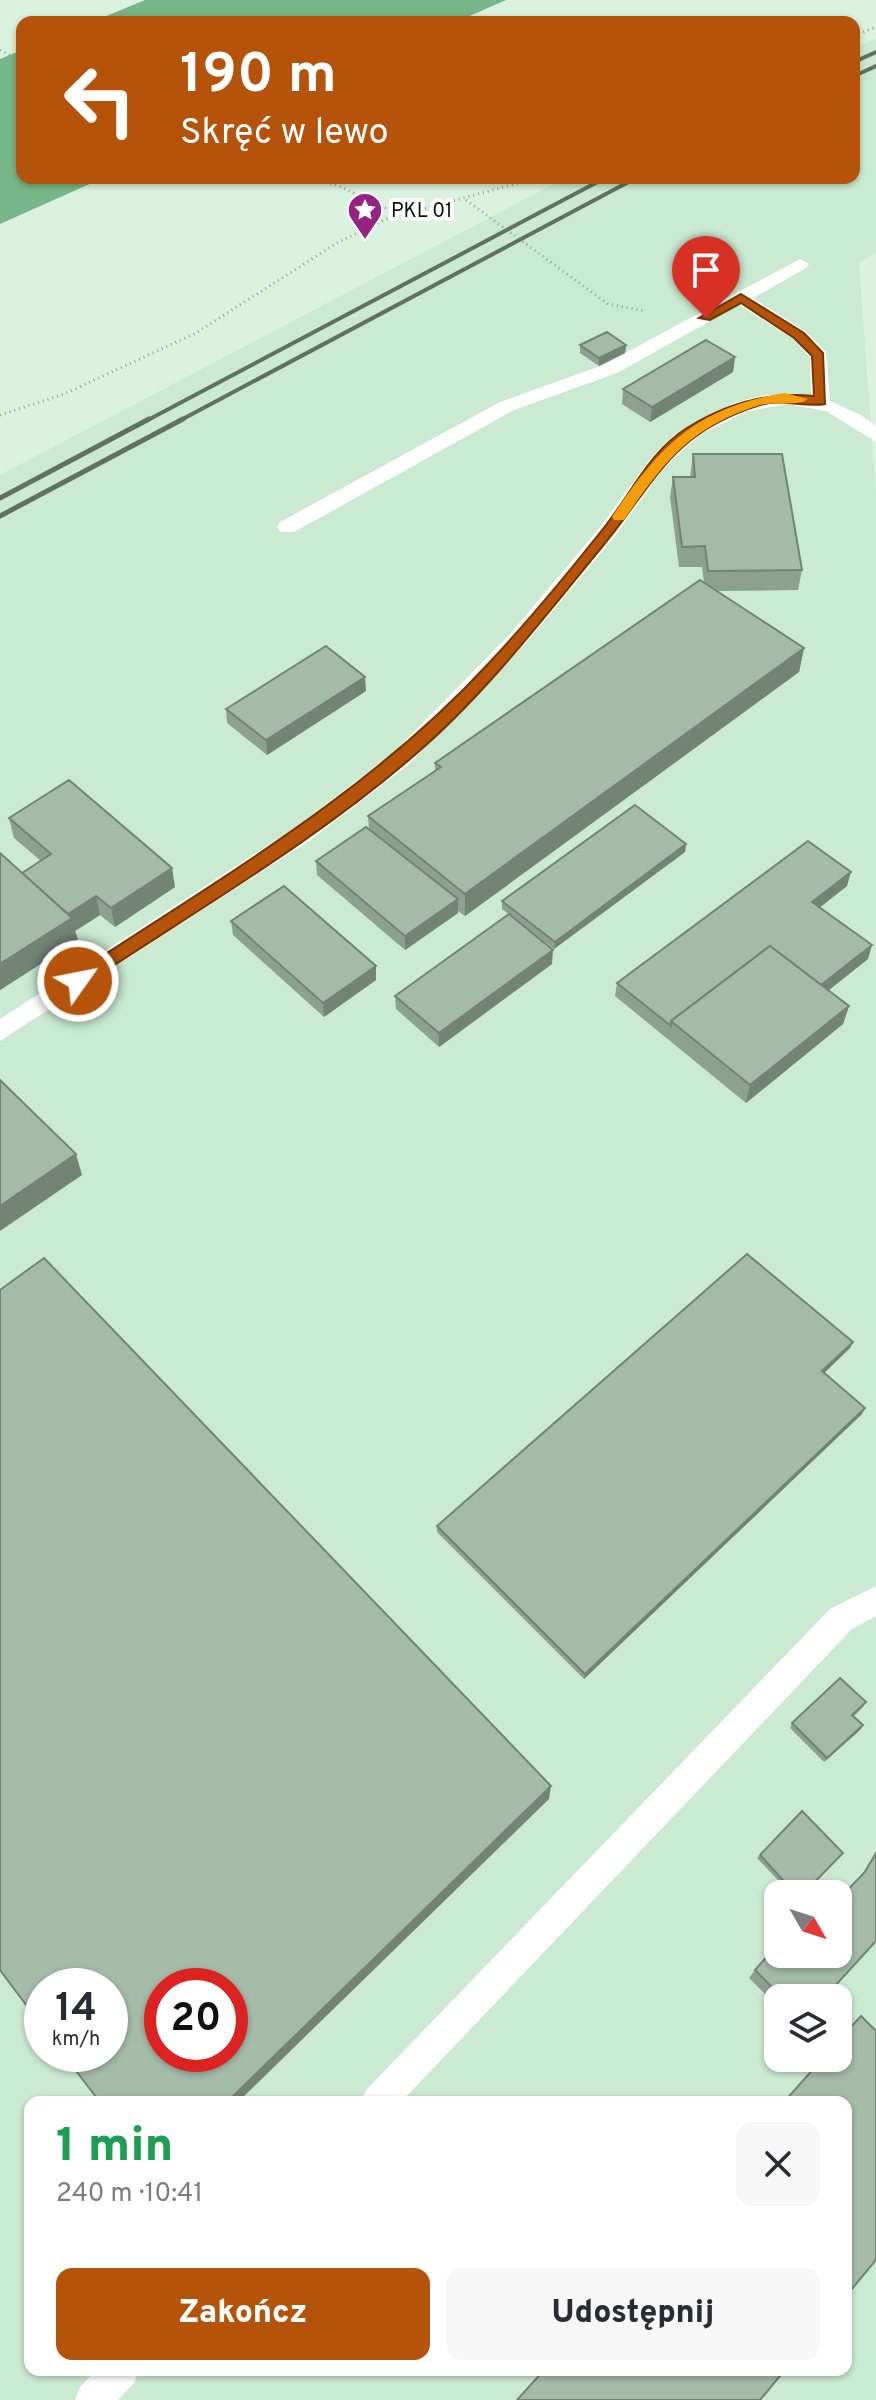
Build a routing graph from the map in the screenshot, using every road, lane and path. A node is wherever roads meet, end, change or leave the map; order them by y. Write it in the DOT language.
graph roads {
  1 [pos="333,184"];
  2 [pos="517,184"];
  3 [pos="466,199"];
  4 [pos="402,215"];
  5 [pos="800,264"];
  6 [pos="741,298"];
  7 [pos="706,318"];
  8 [pos="821,401"];
  9 [pos="0,415"];
  10 [pos="876,436"];
  11 [pos="287,527"];
  12 [pos="0,1031"];
  13 [pos="876,1600"];
  14 [pos="384,2096"];
  15 [pos="115,2376"];
  16 [pos="93,2400"];
  1 -- 4 [label="path"];
  2 -- 3 [label="path"];
  3 -- 4 [label="path"];
  3 -- 7 [label="path"];
  4 -- 9 [label="path"];
  5 -- 6 [label="lane"];
  6 -- 7 [label="lane"];
  6 -- 8 [label="lane"];
  7 -- 11 [label="lane"];
  8 -- 10 [label="lane"];
  8 -- 12 [label="lane"];
  13 -- 14 [label="lane"];
  15 -- 16 [label="lane"];
}
